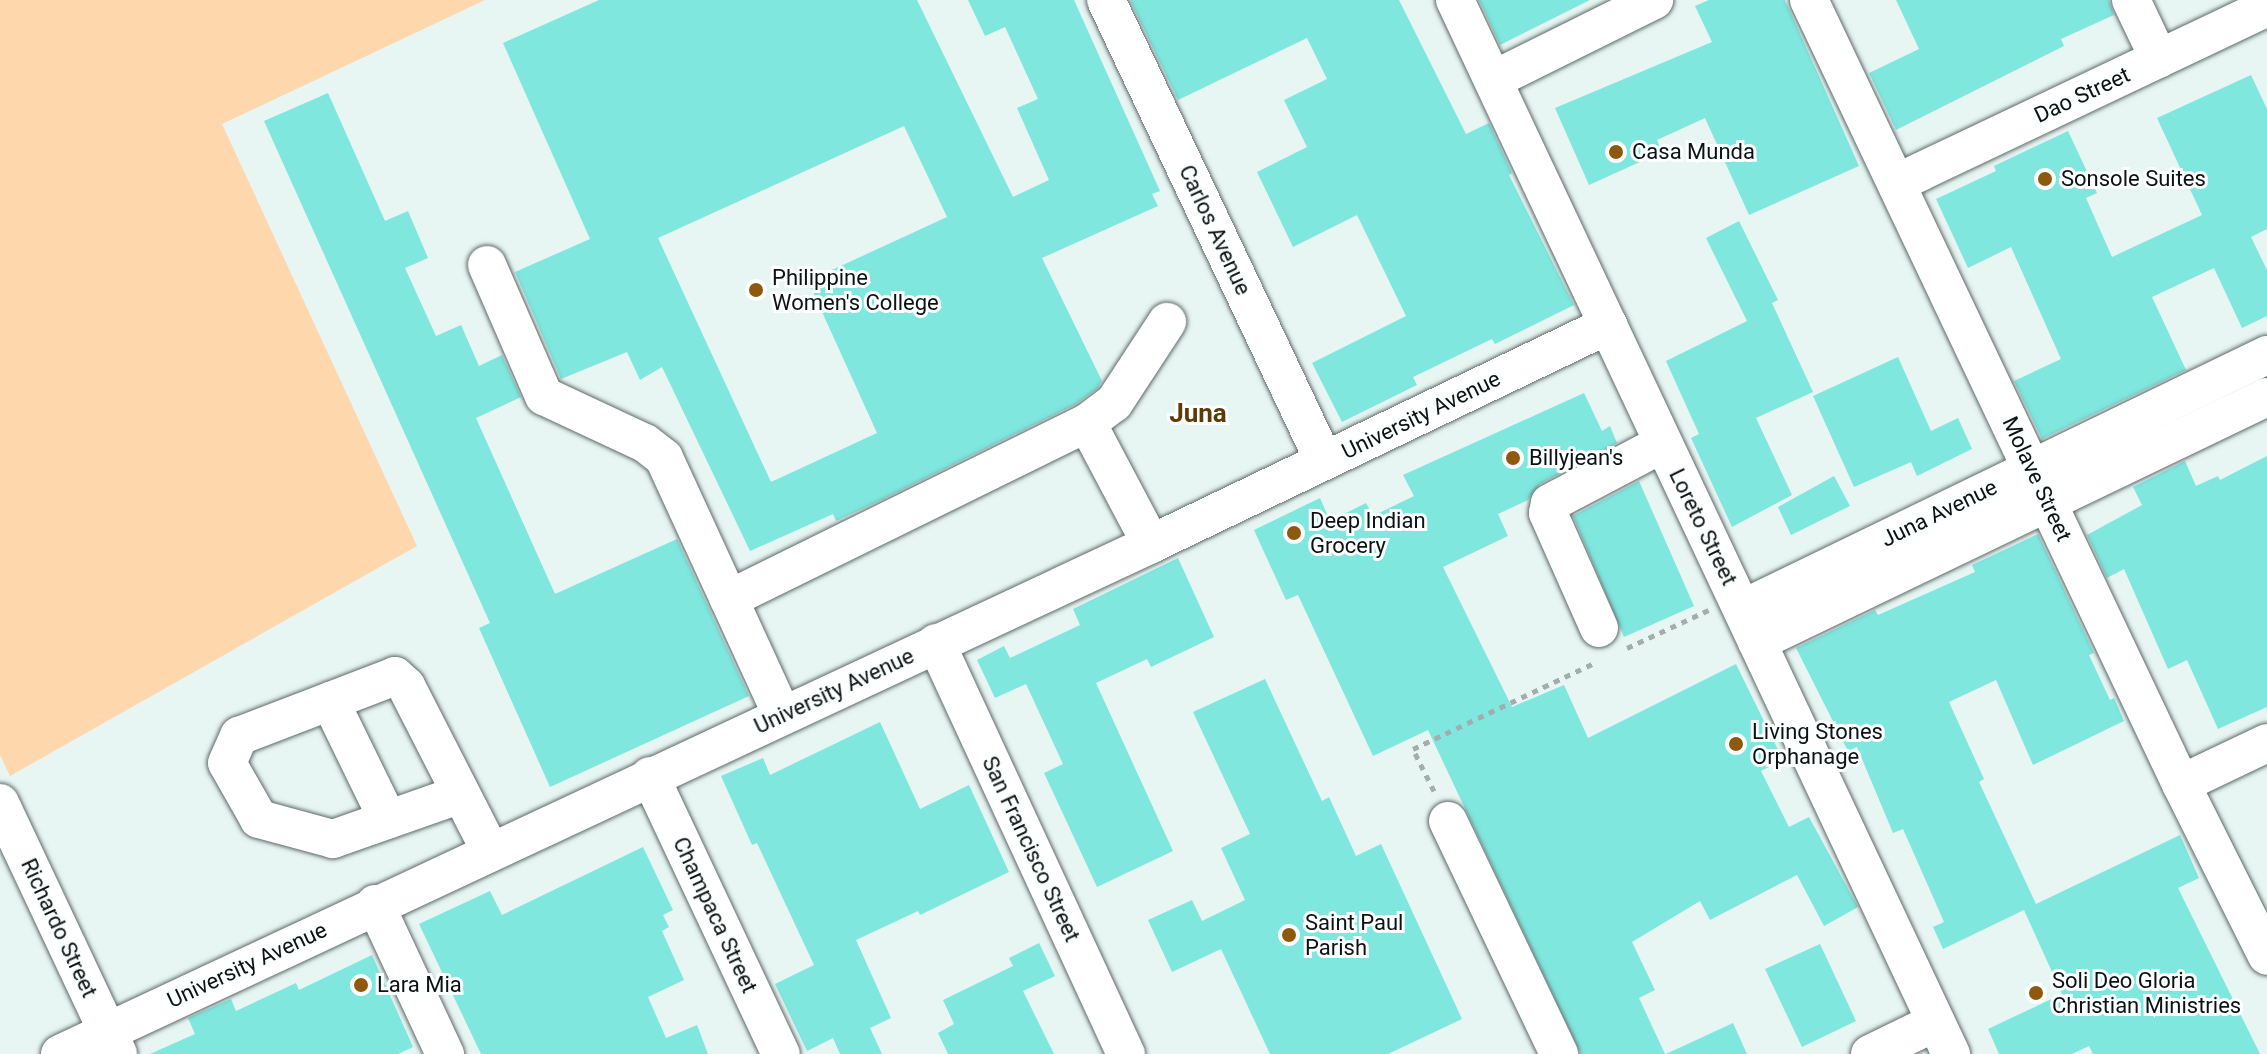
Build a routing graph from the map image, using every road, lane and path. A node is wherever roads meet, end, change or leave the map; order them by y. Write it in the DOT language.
graph roads {
  1 [pos="1106,0"];
  2 [pos="1455,0"];
  3 [pos="1654,0"];
  4 [pos="1809,0"];
  5 [pos="2131,0"];
  6 [pos="2267,7"];
  7 [pos="2159,59"];
  8 [pos="1493,80"];
  9 [pos="1897,183"];
  10 [pos="487,265"];
  11 [pos="1167,322"];
  12 [pos="1608,325"];
  13 [pos="2267,355"];
  14 [pos="2267,397"];
  15 [pos="1087,423"];
  16 [pos="1662,444"];
  17 [pos="1324,461"];
  18 [pos="2032,468"];
  19 [pos="2048,503"];
  20 [pos="1151,544"];
  21 [pos="729,599"];
  22 [pos="1745,616"];
  23 [pos="936,643"];
  24 [pos="1611,645"];
  25 [pos="330,701"];
  26 [pos="782,715"];
  27 [pos="2267,743"];
  28 [pos="650,776"];
  29 [pos="2181,784"];
  30 [pos="461,794"];
  31 [pos="0,803"];
  32 [pos="388,820"];
  33 [pos="1448,821"];
  34 [pos="490,850"];
  35 [pos="375,904"];
  36 [pos="2267,956"];
  37 [pos="1944,1038"];
  38 [pos="112,1043"];
  39 [pos="60,1054"];
  40 [pos="445,1054"];
  41 [pos="781,1054"];
  42 [pos="1126,1054"];
  43 [pos="1559,1054"];
  44 [pos="1870,1054"];
  1 -- 17 [label="street, Carlos Avenue"];
  2 -- 8 [label="street, Loreto Street"];
  3 -- 8 [label="street"];
  4 -- 9 [label="street, Molave Street"];
  5 -- 7 [label="street"];
  6 -- 7 [label="street, Dao Street"];
  7 -- 9 [label="street, Dao Street"];
  8 -- 12 [label="street, Loreto Street"];
  9 -- 18 [label="street, Molave Street"];
  10 -- 21 [label="street"];
  11 -- 15 [label="street"];
  12 -- 16 [label="street, Loreto Street"];
  12 -- 17 [label="street, University Avenue"];
  13 -- 18 [label="street, Juna Avenue"];
  14 -- 19 [label="street, Juna Avenue"];
  15 -- 20 [label="street"];
  15 -- 21 [label="street"];
  16 -- 22 [label="street, Loreto Street"];
  16 -- 24 [label="street"];
  17 -- 20 [label="street, University Avenue"];
  18 -- 19 [label="street, Molave Street"];
  18 -- 22 [label="street, Juna Avenue"];
  19 -- 22 [label="street, Juna Avenue"];
  19 -- 29 [label="street, Molave Street"];
  20 -- 23 [label="street, University Avenue"];
  21 -- 26 [label="street"];
  22 -- 24 [label="path"];
  22 -- 37 [label="street, Loreto Street"];
  23 -- 26 [label="street, University Avenue"];
  23 -- 42 [label="street, San Francisco Street"];
  24 -- 33 [label="path"];
  25 -- 30 [label="street"];
  25 -- 32 [label="street"];
  25 -- 32 [label="street"];
  26 -- 28 [label="street, University Avenue"];
  27 -- 29 [label="street"];
  28 -- 34 [label="street, University Avenue"];
  28 -- 41 [label="street, Champaca Street"];
  29 -- 36 [label="street, Molave Street"];
  30 -- 32 [label="street"];
  30 -- 34 [label="street"];
  31 -- 38 [label="street, Richardo Street"];
  33 -- 43 [label="street"];
  34 -- 35 [label="street, University Avenue"];
  35 -- 38 [label="street, University Avenue"];
  35 -- 40 [label="street"];
  37 -- 44 [label="street"];
  38 -- 39 [label="street, University Avenue"];
}
